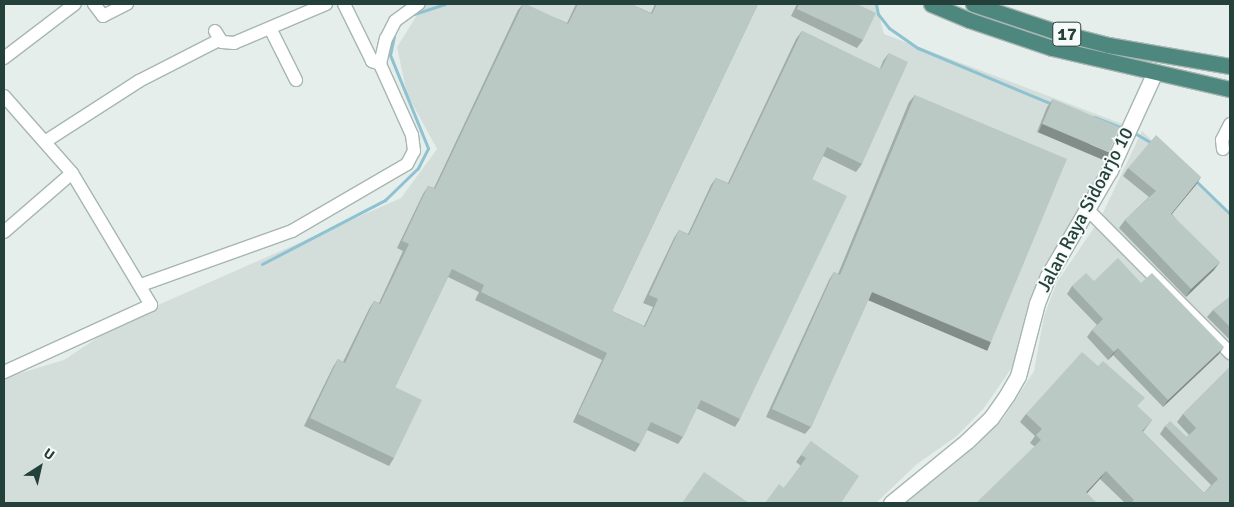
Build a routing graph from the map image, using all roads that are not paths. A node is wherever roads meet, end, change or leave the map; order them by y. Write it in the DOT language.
graph roads {
  1 [pos="75,4"];
  2 [pos="94,4"];
  3 [pos="128,4"];
  4 [pos="326,4"];
  5 [pos="344,4"];
  6 [pos="418,4"];
  7 [pos="931,4"];
  8 [pos="973,4"];
  9 [pos="271,30"];
  10 [pos="4,58"];
  11 [pos="380,64"];
  12 [pos="1230,66"];
  13 [pos="1154,74"];
  14 [pos="296,80"];
  15 [pos="1230,89"];
  16 [pos="4,96"];
  17 [pos="1230,124"];
  18 [pos="46,141"];
  19 [pos="1223,149"];
  20 [pos="72,173"];
  21 [pos="1088,210"];
  22 [pos="4,232"];
  23 [pos="145,292"];
  24 [pos="1230,353"];
  25 [pos="4,372"];
  26 [pos="891,503"];
  1 -- 10 [label="street"];
  2 -- 3 [label="street"];
  4 -- 9 [label="street"];
  5 -- 11 [label="street"];
  6 -- 11 [label="street"];
  7 -- 13 [label="highway, 17"];
  8 -- 12 [label="highway, 17"];
  9 -- 14 [label="street"];
  9 -- 18 [label="street"];
  11 -- 23 [label="street"];
  13 -- 15 [label="highway, 17"];
  13 -- 21 [label="street, Jalan Raya Sidoarjo 10"];
  16 -- 18 [label="street"];
  17 -- 19 [label="street"];
  18 -- 20 [label="street"];
  20 -- 22 [label="street"];
  20 -- 23 [label="street"];
  21 -- 24 [label="street"];
  21 -- 26 [label="street, Jalan Raya Sidoarjo 10"];
  23 -- 25 [label="street"];
}
